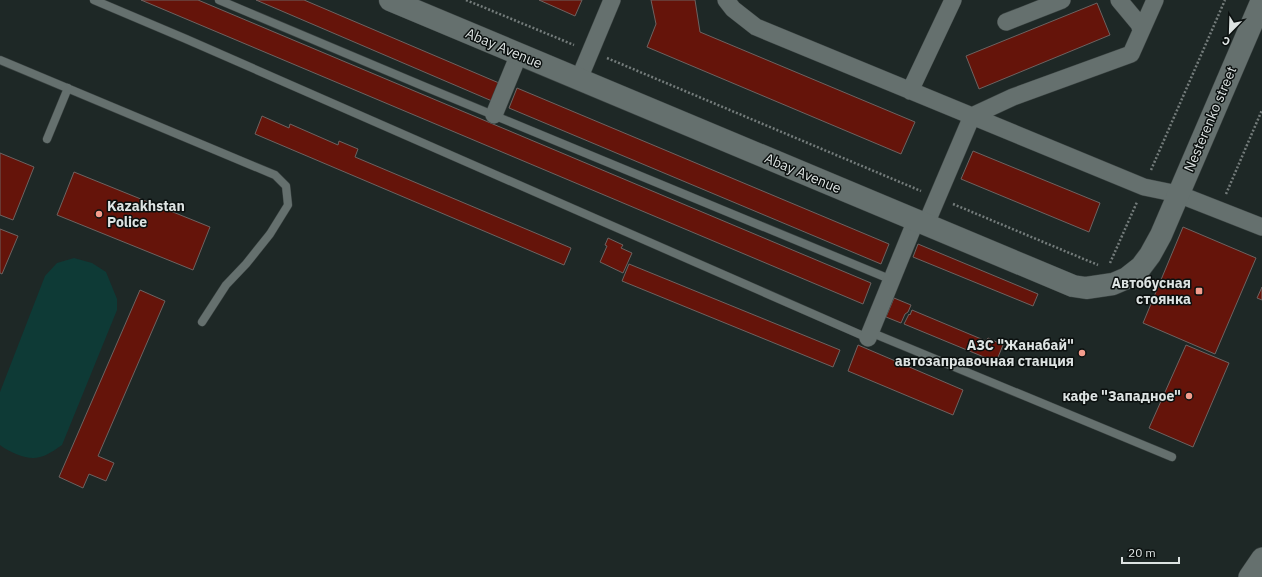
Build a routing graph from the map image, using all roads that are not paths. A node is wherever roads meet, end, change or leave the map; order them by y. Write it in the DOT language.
graph roads {
  1 [pos="94,0"];
  2 [pos="219,0"];
  3 [pos="390,0"];
  4 [pos="612,0"];
  5 [pos="726,0"];
  6 [pos="953,0"];
  7 [pos="1062,0"];
  8 [pos="1119,0"];
  9 [pos="1156,0"];
  10 [pos="1262,0"];
  11 [pos="1006,22"];
  12 [pos="1141,30"];
  13 [pos="520,54"];
  14 [pos="0,60"];
  15 [pos="579,79"];
  16 [pos="68,88"];
  17 [pos="910,91"];
  18 [pos="494,115"];
  19 [pos="972,116"];
  20 [pos="47,139"];
  21 [pos="1178,194"];
  22 [pos="921,222"];
  23 [pos="1262,228"];
  24 [pos="892,280"];
  25 [pos="202,322"];
  26 [pos="869,335"];
  27 [pos="1172,458"];
  28 [pos="1262,558"];
  29 [pos="1249,577"];
  1 -- 26 [label="lane"];
  2 -- 18 [label="lane"];
  3 -- 13 [label="main road, Abay Avenue"];
  4 -- 15 [label="street"];
  5 -- 17 [label="street"];
  6 -- 17 [label="street"];
  7 -- 11 [label="street"];
  8 -- 12 [label="street"];
  9 -- 12 [label="street"];
  10 -- 21 [label="main road, Nesterenko street"];
  12 -- 19 [label="street"];
  13 -- 15 [label="main road, Abay Avenue"];
  13 -- 18 [label="street"];
  14 -- 16 [label="lane"];
  15 -- 22 [label="main road, Abay Avenue"];
  16 -- 20 [label="lane"];
  16 -- 25 [label="lane"];
  17 -- 19 [label="street"];
  18 -- 24 [label="lane"];
  19 -- 21 [label="street"];
  19 -- 22 [label="street"];
  21 -- 22 [label="main road, Abay Avenue"];
  21 -- 23 [label="street"];
  22 -- 24 [label="street"];
  24 -- 26 [label="street"];
  26 -- 27 [label="lane"];
  28 -- 29 [label="street"];
}
